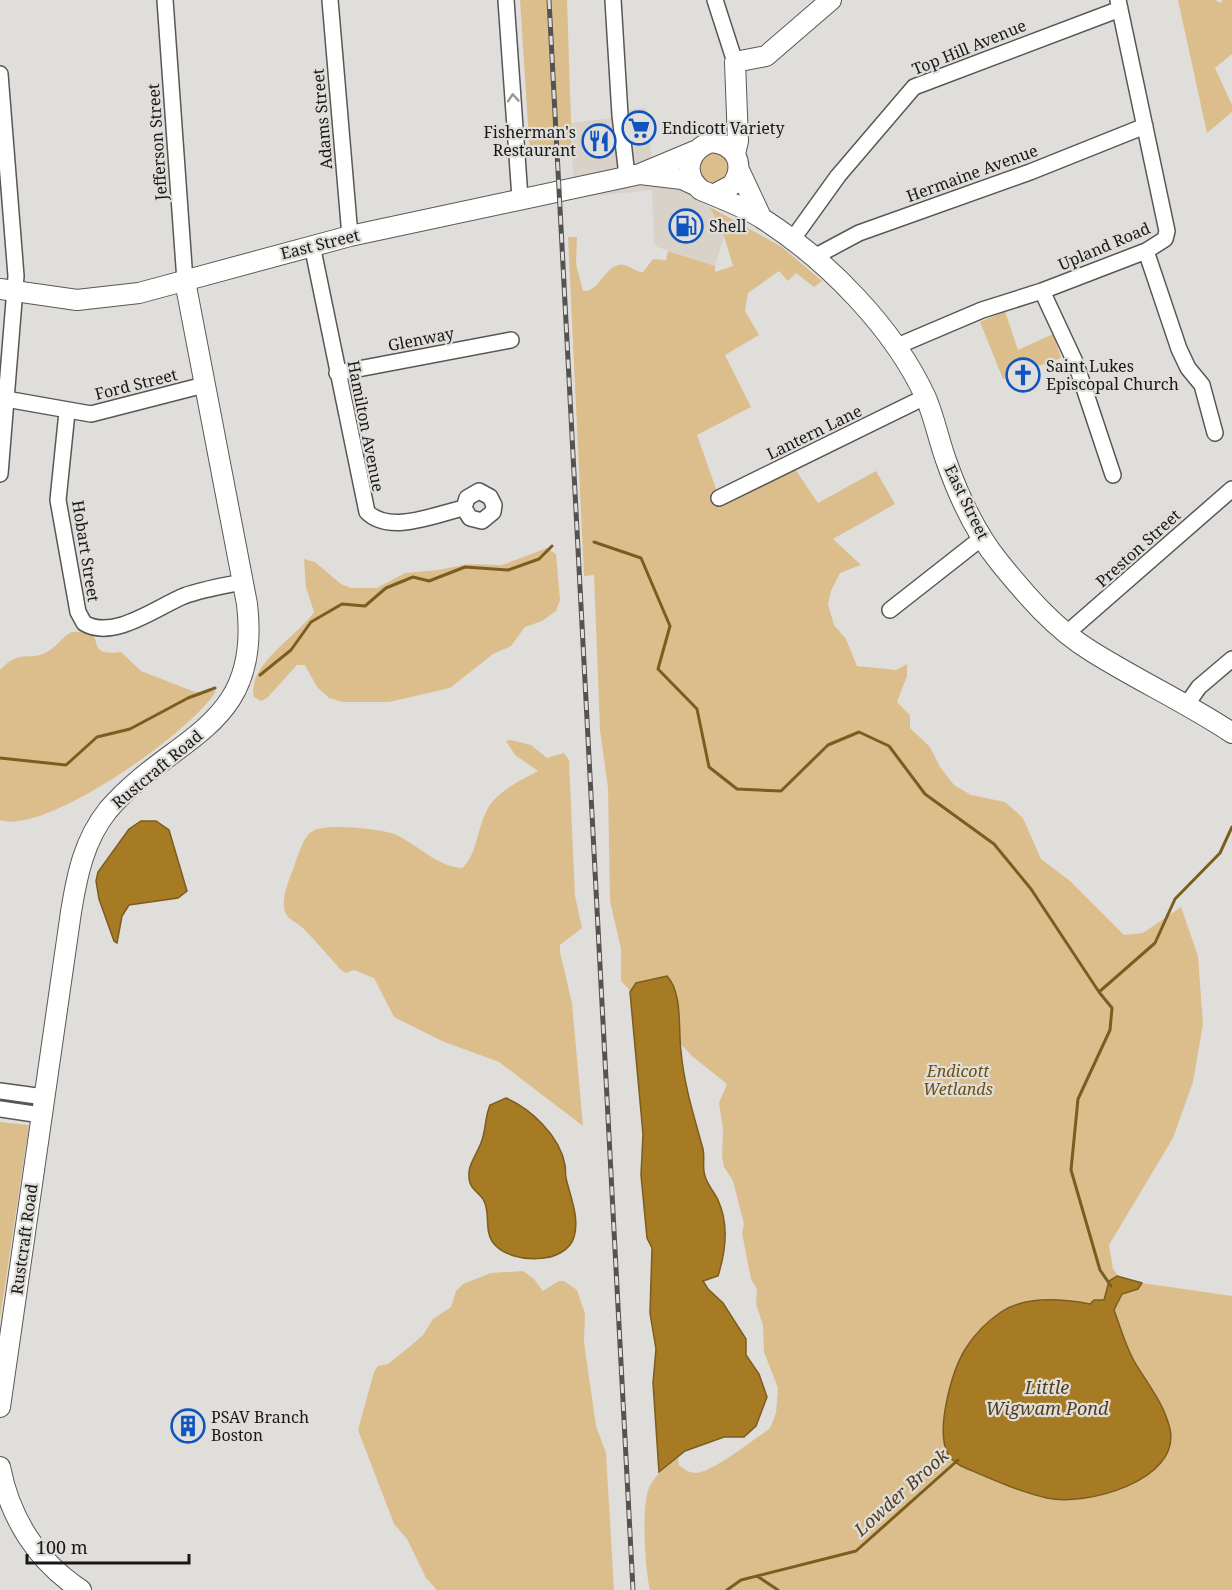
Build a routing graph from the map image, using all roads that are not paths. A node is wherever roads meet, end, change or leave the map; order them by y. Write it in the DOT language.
graph roads {
  1 [pos="165,0"];
  2 [pos="330,0"];
  3 [pos="506,0"];
  4 [pos="613,0"];
  5 [pos="715,0"];
  6 [pos="831,0"];
  7 [pos="1119,4"];
  8 [pos="735,62"];
  9 [pos="0,74"];
  10 [pos="735,110"];
  11 [pos="1145,126"];
  12 [pos="703,147"];
  13 [pos="737,162"];
  14 [pos="634,175"];
  15 [pos="695,185"];
  16 [pos="713,195"];
  17 [pos="520,198"];
  18 [pos="761,217"];
  19 [pos="350,236"];
  20 [pos="792,240"];
  21 [pos="312,246"];
  22 [pos="1146,251"];
  23 [pos="814,256"];
  24 [pos="185,281"];
  25 [pos="8,290"];
  26 [pos="1042,291"];
  27 [pos="511,340"];
  28 [pos="895,347"];
  29 [pos="338,373"];
  30 [pos="204,386"];
  31 [pos="925,397"];
  32 [pos="6,399"];
  33 [pos="67,412"];
  34 [pos="1215,433"];
  35 [pos="0,474"];
  36 [pos="1113,476"];
  37 [pos="1232,489"];
  38 [pos="719,498"];
  39 [pos="464,508"];
  40 [pos="983,537"];
  41 [pos="243,582"];
  42 [pos="890,610"];
  43 [pos="1067,633"];
  44 [pos="1232,659"];
  45 [pos="1186,705"];
  46 [pos="1232,733"];
  47 [pos="0,1091"];
  48 [pos="43,1106"];
  49 [pos="0,1109"];
  50 [pos="0,1407"];
  51 [pos="0,1467"];
  52 [pos="81,1590"];
  1 -- 24 [label="street, Jefferson Street"];
  2 -- 19 [label="street, Adams Street"];
  17 -- 3 [label="street, one-way"];
  4 -- 14 [label="street"];
  5 -- 8 [label="street"];
  6 -- 8 [label="main road"];
  7 -- 11 [label="street, Upland Road"];
  7 -- 20 [label="street, Top Hill Avenue"];
  8 -- 10 [label="main road"];
  9 -- 25 [label="street"];
  10 -- 12 [label="main road"];
  10 -- 13 [label="main road"];
  11 -- 22 [label="street, Upland Road"];
  11 -- 23 [label="street, Hermaine Avenue"];
  12 -- 13 [label="main road"];
  12 -- 14 [label="main road, East Street"];
  12 -- 15 [label="main road"];
  13 -- 16 [label="main road"];
  13 -- 18 [label="main road, East Street"];
  14 -- 15 [label="main road, East Street"];
  14 -- 17 [label="main road, East Street"];
  15 -- 16 [label="main road"];
  16 -- 18 [label="main road, East Street"];
  17 -- 19 [label="main road, East Street"];
  18 -- 20 [label="main road, East Street"];
  19 -- 21 [label="main road, East Street"];
  20 -- 23 [label="main road, East Street"];
  21 -- 24 [label="main road, East Street"];
  21 -- 29 [label="street, Hamilton Avenue"];
  22 -- 26 [label="street, Upland Road"];
  22 -- 34 [label="street"];
  23 -- 28 [label="main road, East Street"];
  24 -- 25 [label="main road, East Street"];
  24 -- 30 [label="main road, Rustcraft Road"];
  25 -- 32 [label="street"];
  26 -- 28 [label="street, Upland Road"];
  26 -- 36 [label="street"];
  27 -- 29 [label="street, Glenway"];
  28 -- 31 [label="main road, East Street"];
  29 -- 39 [label="street, Hamilton Avenue"];
  30 -- 33 [label="street, Ford Street"];
  30 -- 41 [label="main road, Rustcraft Road"];
  31 -- 38 [label="street, Lantern Lane"];
  31 -- 40 [label="main road, East Street"];
  32 -- 33 [label="street, Ford Street"];
  32 -- 35 [label="street"];
  33 -- 41 [label="street, Hobart Street"];
  37 -- 43 [label="street, Preston Street"];
  40 -- 42 [label="street"];
  40 -- 43 [label="main road, East Street"];
  41 -- 48 [label="main road, Rustcraft Road"];
  43 -- 45 [label="main road, East Street"];
  44 -- 45 [label="street"];
  45 -- 46 [label="main road, East Street"];
  47 -- 48 [label="street"];
  48 -- 49 [label="street"];
  48 -- 50 [label="main road, Rustcraft Road"];
  51 -- 52 [label="main road"];
}
